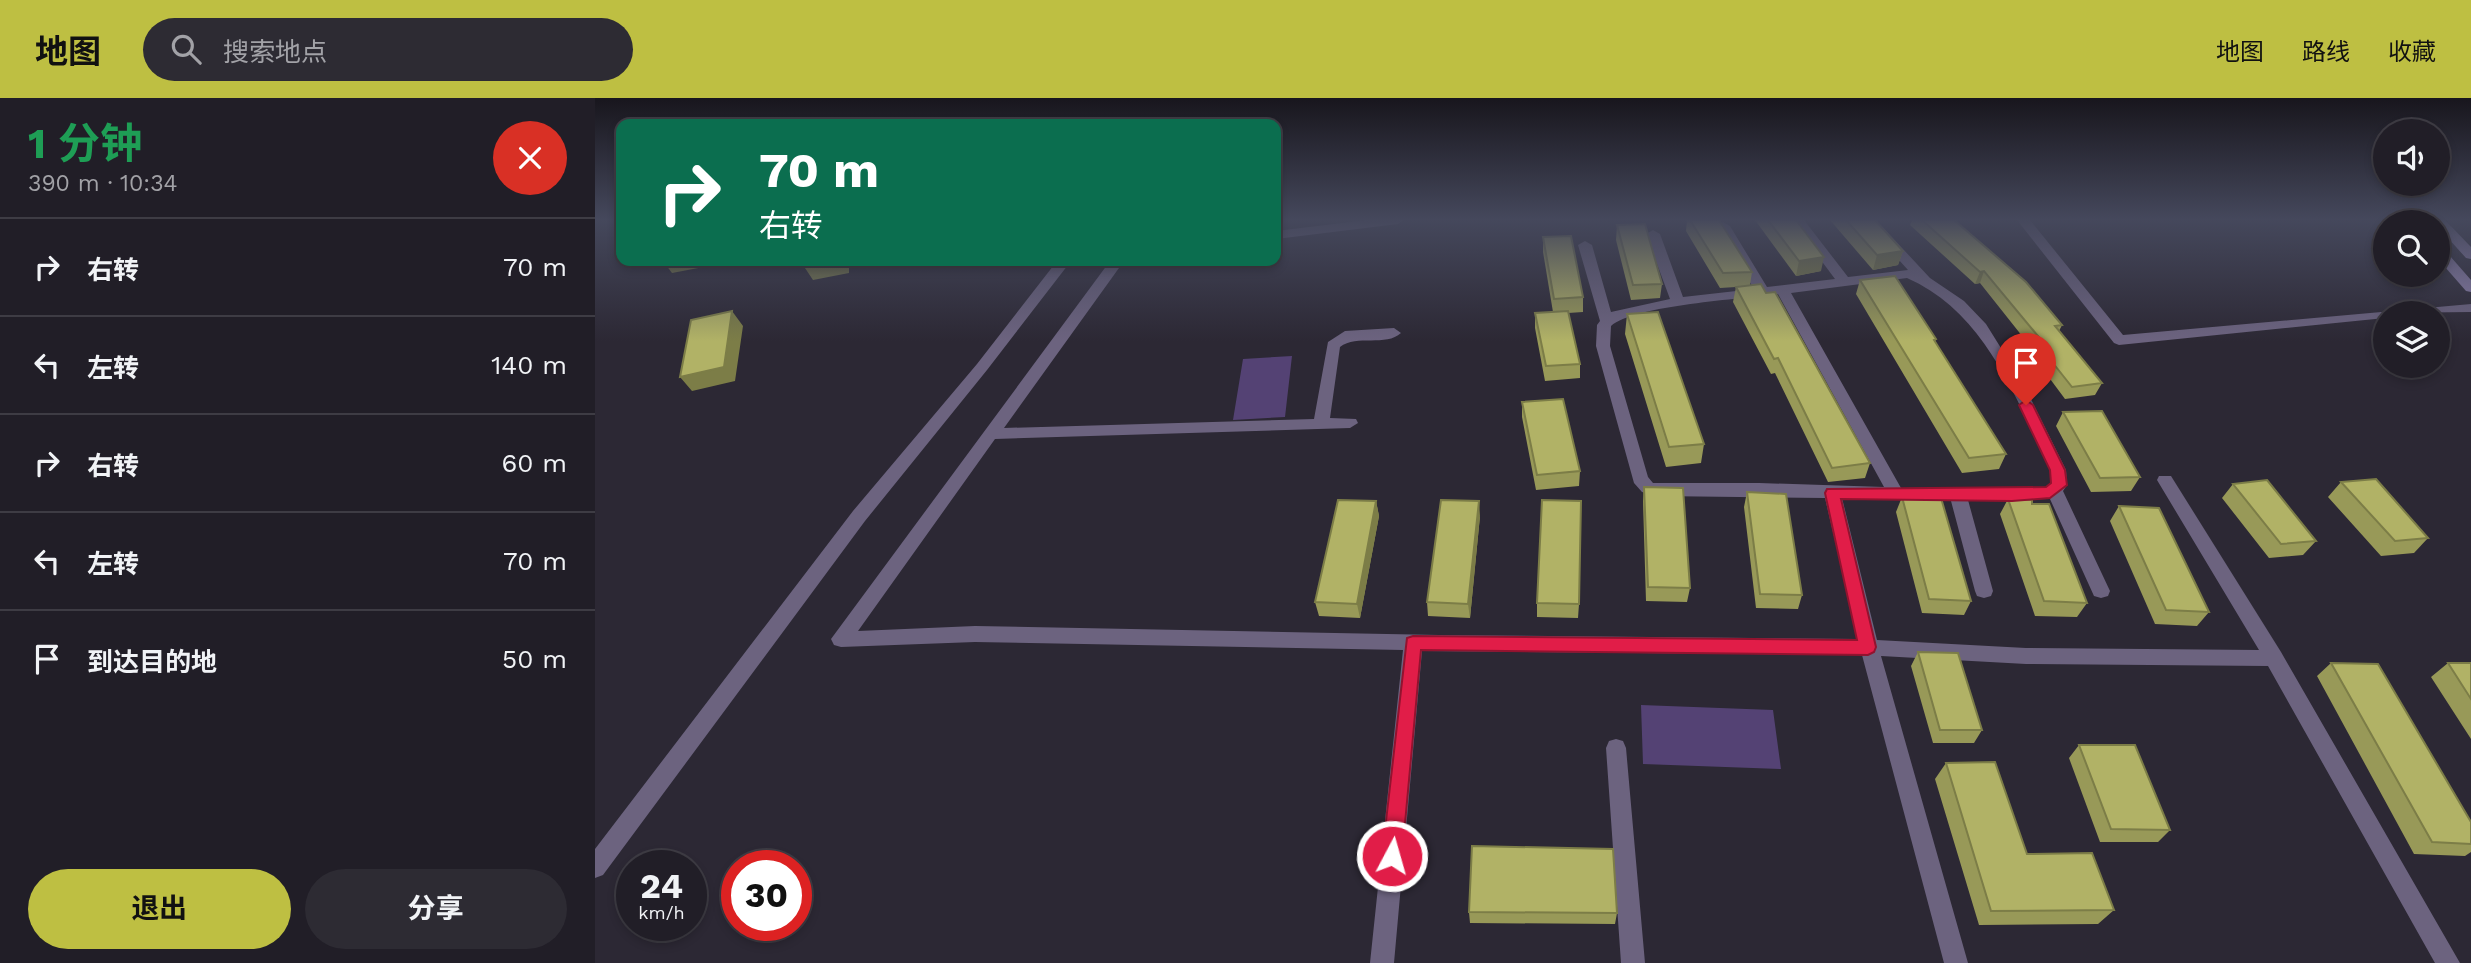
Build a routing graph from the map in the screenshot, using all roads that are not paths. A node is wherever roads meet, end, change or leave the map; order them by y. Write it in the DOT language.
graph roads {
  1 [pos="1589,260"];
  2 [pos="1663,260"];
  3 [pos="1744,260"];
  4 [pos="1828,260"];
  5 [pos="1907,260"];
  6 [pos="2055,260"];
  7 [pos="2450,264"];
  8 [pos="1060,266"];
  9 [pos="1113,266"];
  10 [pos="1923,278"];
  11 [pos="1844,282"];
  12 [pos="2471,288"];
  13 [pos="1783,290"];
  14 [pos="1763,293"];
  15 [pos="1678,303"];
  16 [pos="2471,308"];
  17 [pos="2450,309"];
  18 [pos="2373,315"];
  19 [pos="1607,323"];
  20 [pos="1394,333"];
  21 [pos="1350,423"];
  22 [pos="1321,424"];
  23 [pos="991,433"];
  24 [pos="2165,480"];
  25 [pos="2054,489"];
  26 [pos="1832,493"];
  27 [pos="1896,494"];
  28 [pos="1958,495"];
  29 [pos="1984,591"];
  30 [pos="2101,592"];
  31 [pos="1413,643"];
  32 [pos="1868,647"];
  33 [pos="2274,658"];
  34 [pos="1616,748"];
  35 [pos="595,867"];
  36 [pos="1382,963"];
  37 [pos="1633,963"];
  38 [pos="1956,963"];
  39 [pos="2448,963"];
  1 -- 19 [label="street"];
  2 -- 15 [label="street"];
  3 -- 14 [label="street"];
  4 -- 11 [label="street"];
  5 -- 10 [label="street"];
  6 -- 18 [label="street"];
  7 -- 12 [label="main road"];
  8 -- 35 [label="street"];
  9 -- 23 [label="street"];
  10 -- 11 [label="street"];
  10 -- 25 [label="street"];
  11 -- 13 [label="street"];
  13 -- 14 [label="street"];
  13 -- 27 [label="street"];
  14 -- 15 [label="street"];
  15 -- 19 [label="street"];
  16 -- 17 [label="street"];
  19 -- 26 [label="street"];
  20 -- 22 [label="street"];
  21 -- 22 [label="street"];
  22 -- 23 [label="street"];
  23 -- 31 [label="street"];
  24 -- 33 [label="street"];
  25 -- 28 [label="street"];
  25 -- 30 [label="street"];
  26 -- 27 [label="street"];
  26 -- 32 [label="street"];
  27 -- 28 [label="street"];
  28 -- 29 [label="street"];
  31 -- 32 [label="street"];
  31 -- 36 [label="street"];
  32 -- 33 [label="street"];
  32 -- 38 [label="street"];
  33 -- 39 [label="street"];
  34 -- 37 [label="street"];
}
